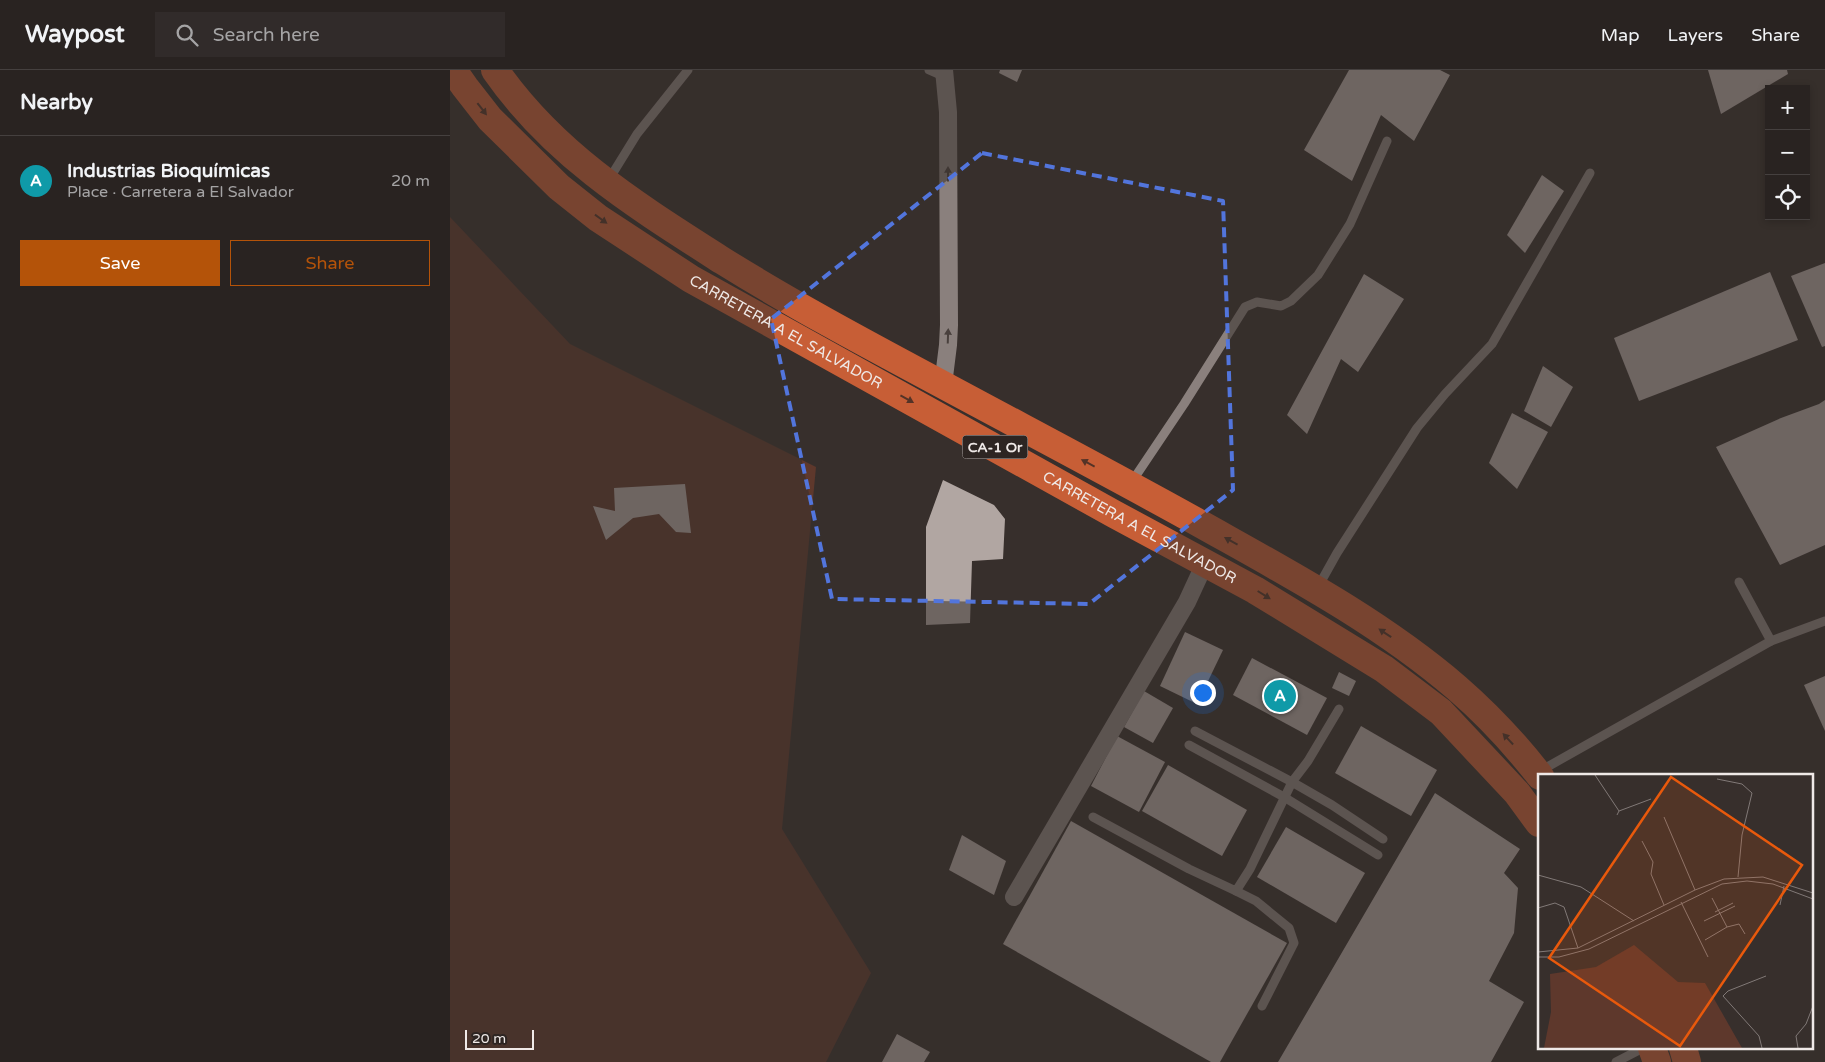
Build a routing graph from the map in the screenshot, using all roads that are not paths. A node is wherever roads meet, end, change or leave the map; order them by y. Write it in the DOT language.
graph roads {
  1 [pos="454,70"];
  2 [pos="495,70"];
  3 [pos="688,70"];
  4 [pos="940,72"];
  5 [pos="1387,141"];
  6 [pos="1590,173"];
  7 [pos="606,184"];
  8 [pos="943,385"];
  9 [pos="1129,485"];
  10 [pos="1205,563"];
  11 [pos="1739,582"];
  12 [pos="1317,589"];
  13 [pos="1825,621"];
  14 [pos="1772,641"];
  15 [pos="1339,709"];
  16 [pos="1195,731"];
  17 [pos="1189,745"];
  18 [pos="1538,774"];
  19 [pos="1292,782"];
  20 [pos="1284,797"];
  21 [pos="1093,817"];
  22 [pos="1538,821"];
  23 [pos="1383,839"];
  24 [pos="1378,855"];
  25 [pos="1236,892"];
  26 [pos="1014,897"];
  27 [pos="1262,1006"];
  28 [pos="1639,1050"];
  29 [pos="1653,1050"];
  30 [pos="1616,1062"];
  31 [pos="1657,1062"];
  1 -- 10 [label="highway, CARRETERA A EL SALVADOR / CA-1 Or, one-way"];
  2 -- 7 [label="highway, CARRETERA A EL SALVADOR / CA-1 Or"];
  3 -- 7 [label="lane"];
  8 -- 4 [label="street, one-way"];
  5 -- 9 [label="lane"];
  6 -- 12 [label="lane"];
  7 -- 8 [label="highway, CARRETERA A EL SALVADOR / CA-1 Or"];
  9 -- 8 [label="highway, CARRETERA A EL SALVADOR / CA-1 Or, one-way"];
  12 -- 9 [label="highway, CARRETERA A EL SALVADOR / CA-1 Or, one-way"];
  10 -- 22 [label="highway, CARRETERA A EL SALVADOR / CA-1 Or, one-way"];
  10 -- 26 [label="street"];
  11 -- 14 [label="lane"];
  18 -- 12 [label="highway, CARRETERA A EL SALVADOR / CA-1 Or, one-way"];
  13 -- 14 [label="lane"];
  14 -- 18 [label="lane"];
  15 -- 19 [label="lane"];
  16 -- 19 [label="lane"];
  17 -- 20 [label="lane"];
  19 -- 20 [label="lane"];
  19 -- 23 [label="lane"];
  20 -- 24 [label="lane"];
  20 -- 25 [label="lane"];
  21 -- 25 [label="lane"];
  25 -- 27 [label="lane"];
  28 -- 30 [label="lane"];
  29 -- 31 [label="highway"];
}
